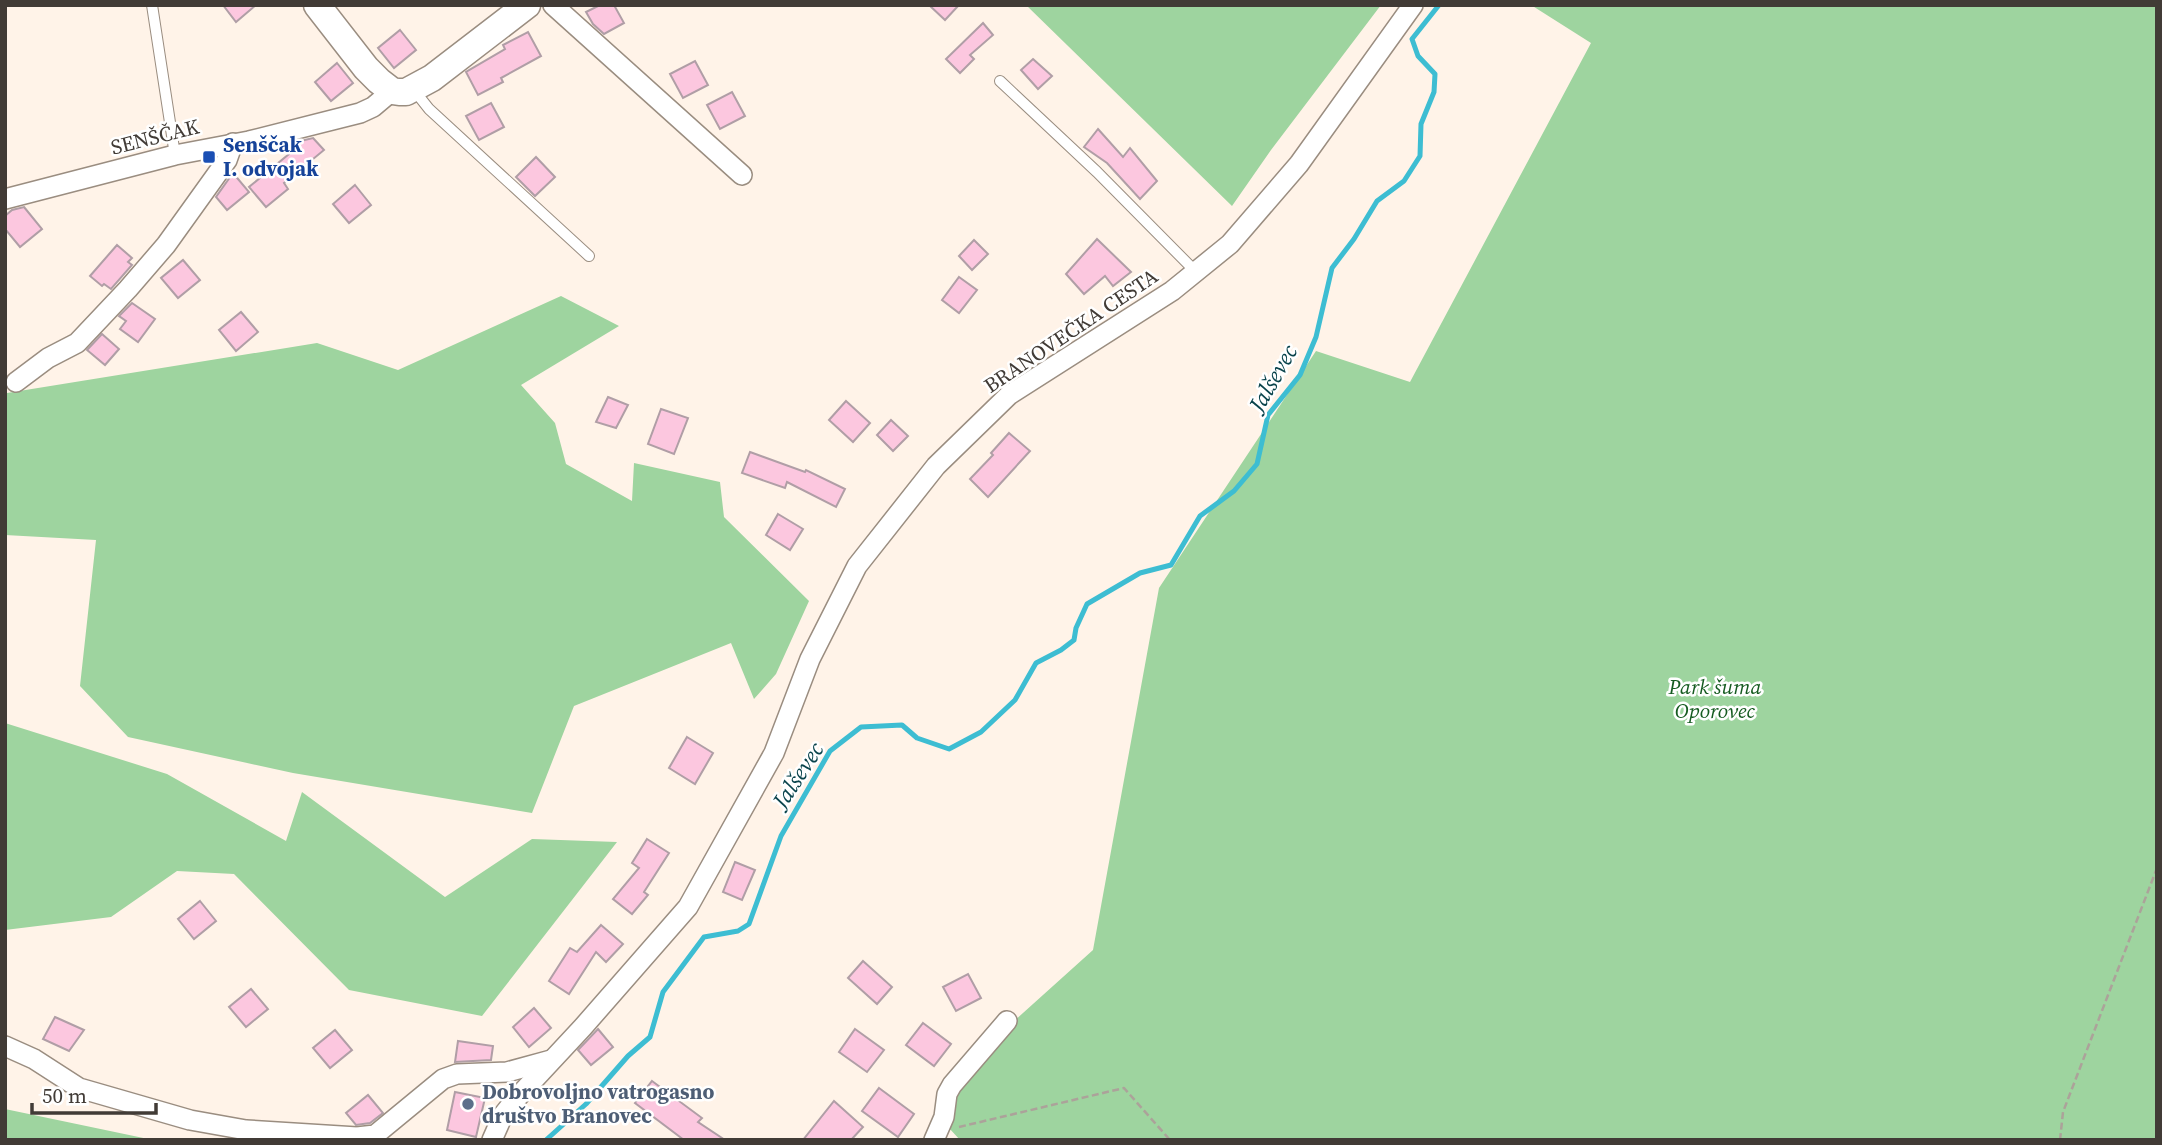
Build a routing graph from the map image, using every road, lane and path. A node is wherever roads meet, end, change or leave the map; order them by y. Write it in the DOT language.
graph roads {
  1 [pos="152,5"];
  2 [pos="317,5"];
  3 [pos="527,5"];
  4 [pos="553,5"];
  5 [pos="1413,5"];
  6 [pos="1000,81"];
  7 [pos="403,90"];
  8 [pos="233,143"];
  9 [pos="176,155"];
  10 [pos="742,175"];
  11 [pos="5,199"];
  12 [pos="589,256"];
  13 [pos="1196,272"];
  14 [pos="16,382"];
  15 [pos="2157,868"];
  16 [pos="1007,1021"];
  17 [pos="5,1046"];
  18 [pos="551,1060"];
  19 [pos="936,1136"];
  20 [pos="492,1140"];
  21 [pos="1170,1140"];
  22 [pos="2060,1140"];
  1 -- 9 [label="lane"];
  2 -- 7 [label="street"];
  3 -- 7 [label="street"];
  4 -- 10 [label="street"];
  5 -- 13 [label="street, BRANOVEČKA CESTA"];
  6 -- 13 [label="lane"];
  7 -- 8 [label="street, SENŠČAK"];
  7 -- 12 [label="lane"];
  8 -- 9 [label="street, SENŠČAK"];
  8 -- 14 [label="street"];
  9 -- 11 [label="street, SENŠČAK"];
  13 -- 18 [label="street, BRANOVEČKA CESTA"];
  15 -- 22 [label="path"];
  16 -- 19 [label="street"];
  17 -- 18 [label="street"];
  18 -- 20 [label="street, BRANOVEČKA CESTA"];
  19 -- 21 [label="path"];
}
